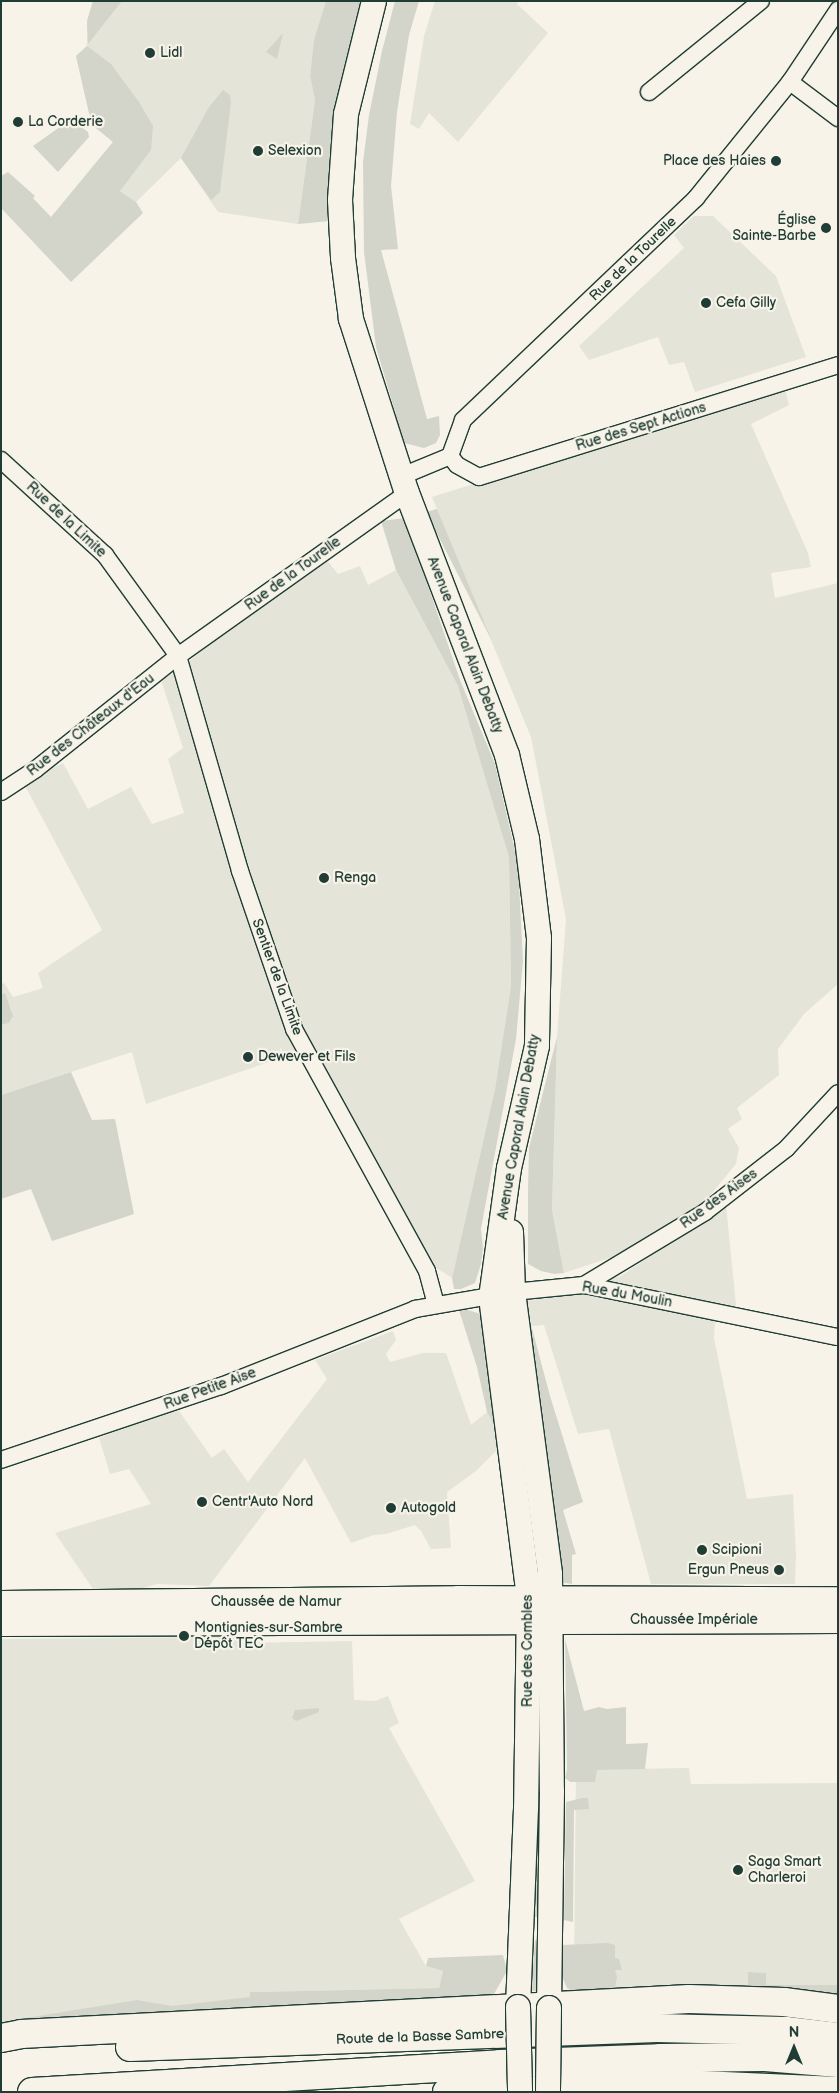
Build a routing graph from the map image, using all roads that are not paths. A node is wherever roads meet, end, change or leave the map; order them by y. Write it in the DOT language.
graph roads {
  1 [pos="374,1"];
  2 [pos="761,1"];
  3 [pos="838,10"];
  4 [pos="790,82"];
  5 [pos="649,92"];
  6 [pos="838,118"];
  7 [pos="838,365"];
  8 [pos="450,456"];
  9 [pos="1,460"];
  10 [pos="405,485"];
  11 [pos="178,656"];
  12 [pos="1,792"];
  13 [pos="838,1093"];
  14 [pos="584,1285"];
  15 [pos="502,1295"];
  16 [pos="436,1304"];
  17 [pos="415,1309"];
  18 [pos="838,1337"];
  19 [pos="1,1460"];
  20 [pos="838,1600"];
  21 [pos="432,1601"];
  22 [pos="1,1604"];
  23 [pos="540,1610"];
  24 [pos="838,1620"];
  25 [pos="264,1621"];
  26 [pos="1,1623"];
  27 [pos="518,2007"];
  28 [pos="549,2008"];
  29 [pos="838,2009"];
  30 [pos="838,2037"];
  31 [pos="1,2038"];
  32 [pos="1,2052"];
  33 [pos="838,2064"];
  34 [pos="838,2090"];
  35 [pos="520,2091"];
  36 [pos="548,2091"];
  37 [pos="32,2092"];
  38 [pos="447,2092"];
  1 -- 10 [label="main road, Avenue Caporal Alain Debatty"];
  2 -- 5 [label="street"];
  3 -- 4 [label="street, Rue de la Tourelle"];
  4 -- 6 [label="street"];
  4 -- 8 [label="street, Rue de la Tourelle"];
  7 -- 8 [label="street, Rue des Sept Actions"];
  8 -- 10 [label="street, Rue de la Tourelle"];
  9 -- 11 [label="street, Rue de la Limite"];
  10 -- 11 [label="street, Rue de la Tourelle"];
  10 -- 15 [label="main road, Avenue Caporal Alain Debatty"];
  11 -- 12 [label="street, Rue des Châteaux d'Eau"];
  11 -- 16 [label="street, Sentier de la Limite"];
  13 -- 14 [label="street, Rue des Aises"];
  14 -- 15 [label="street, Rue du Moulin"];
  14 -- 18 [label="street, Rue du Moulin"];
  15 -- 16 [label="street, Rue du Moulin"];
  15 -- 23 [label="main road, Rue des Combles"];
  16 -- 17 [label="street, Rue du Moulin"];
  17 -- 19 [label="street, Rue Petite Aise"];
  20 -- 23 [label="main road, Chaussée Impériale"];
  21 -- 22 [label="main road, Chaussée de Namur"];
  21 -- 23 [label="main road, Chaussée de Namur"];
  21 -- 25 [label="main road"];
  23 -- 24 [label="main road, Chaussée Impériale"];
  23 -- 25 [label="main road, Chaussée de Namur"];
  23 -- 27 [label="main road, Rue des Combles"];
  23 -- 28 [label="main road, Rue des Combles"];
  25 -- 26 [label="main road, Chaussée de Namur"];
  27 -- 28 [label="highway"];
  27 -- 31 [label="highway"];
  27 -- 35 [label="main road, Rue des Combles, bridge"];
  28 -- 29 [label="highway"];
  28 -- 36 [label="main road, Rue des Combles, bridge"];
  30 -- 32 [label="highway, Route de la Basse Sambre"];
  33 -- 37 [label="highway"];
  34 -- 36 [label="highway"];
  35 -- 36 [label="highway"];
  35 -- 38 [label="highway"];
}
